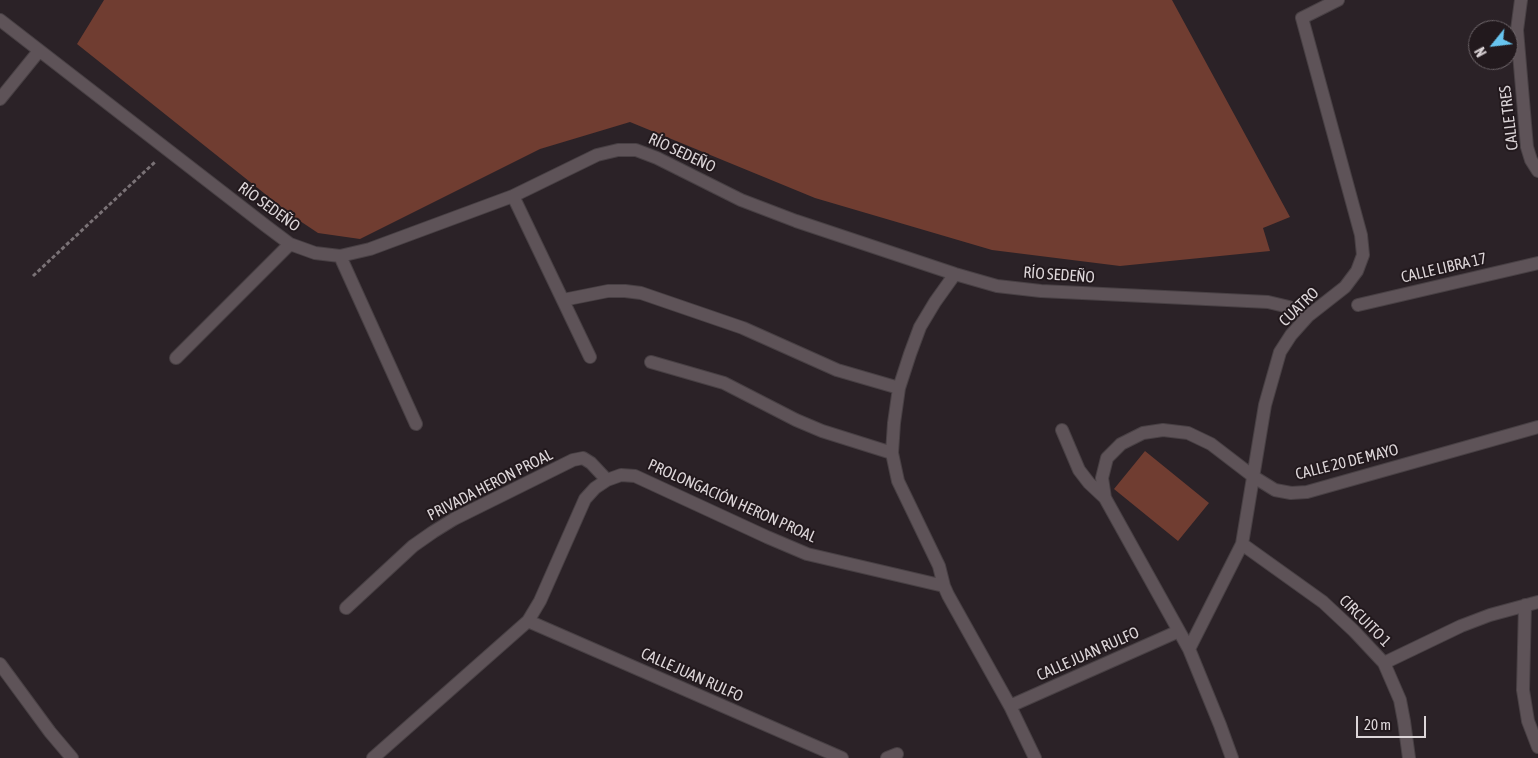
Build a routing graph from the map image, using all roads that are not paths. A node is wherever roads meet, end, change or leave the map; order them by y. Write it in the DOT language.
graph roads {
  1 [pos="1338,0"];
  2 [pos="1521,0"];
  3 [pos="0,20"];
  4 [pos="39,52"];
  5 [pos="0,99"];
  6 [pos="1538,171"];
  7 [pos="513,196"];
  8 [pos="290,244"];
  9 [pos="340,256"];
  10 [pos="1538,263"];
  11 [pos="955,274"];
  12 [pos="564,300"];
  13 [pos="1358,305"];
  14 [pos="1308,316"];
  15 [pos="590,356"];
  16 [pos="176,358"];
  17 [pos="651,362"];
  18 [pos="899,388"];
  19 [pos="416,424"];
  20 [pos="1538,427"];
  21 [pos="1062,430"];
  22 [pos="892,454"];
  23 [pos="1254,477"];
  24 [pos="607,480"];
  25 [pos="1105,498"];
  26 [pos="1242,544"];
  27 [pos="944,586"];
  28 [pos="1532,603"];
  29 [pos="346,608"];
  30 [pos="528,621"];
  31 [pos="1179,631"];
  32 [pos="1189,649"];
  33 [pos="1384,663"];
  34 [pos="0,664"];
  35 [pos="1010,706"];
  36 [pos="1538,747"];
  37 [pos="72,758"];
  38 [pos="373,758"];
  39 [pos="842,758"];
  40 [pos="1035,758"];
  41 [pos="1232,758"];
  42 [pos="1409,758"];
  1 -- 14 [label="street, CUATRO"];
  2 -- 6 [label="street, CALLE TRES"];
  3 -- 4 [label="street, RÍO SEDEÑO"];
  4 -- 5 [label="street"];
  4 -- 8 [label="street, RÍO SEDEÑO"];
  7 -- 9 [label="street, RÍO SEDEÑO"];
  7 -- 11 [label="street, RÍO SEDEÑO"];
  7 -- 12 [label="street"];
  8 -- 9 [label="street, RÍO SEDEÑO"];
  8 -- 16 [label="street"];
  9 -- 19 [label="street"];
  10 -- 13 [label="street, CALLE LIBRA 17"];
  11 -- 14 [label="street, RÍO SEDEÑO"];
  11 -- 18 [label="street"];
  12 -- 15 [label="street"];
  12 -- 18 [label="street"];
  14 -- 23 [label="street, CUATRO"];
  17 -- 22 [label="street"];
  18 -- 22 [label="street"];
  20 -- 23 [label="street, CALLE 20 DE MAYO"];
  21 -- 25 [label="street, CALLE 20 DE MAYO"];
  22 -- 27 [label="street"];
  23 -- 25 [label="street, CALLE 20 DE MAYO"];
  23 -- 26 [label="street, CUATRO"];
  24 -- 27 [label="street, PROLONGACIÓN HERON PROAL"];
  24 -- 29 [label="street, PRIVADA HERON PROAL"];
  24 -- 30 [label="street"];
  25 -- 31 [label="street, CALLE 20 DE MAYO"];
  26 -- 32 [label="street, CUATRO"];
  26 -- 33 [label="street, CIRCUITO 1"];
  27 -- 35 [label="street"];
  28 -- 33 [label="street"];
  28 -- 36 [label="street"];
  30 -- 38 [label="street"];
  30 -- 39 [label="street, CALLE JUAN RULFO"];
  31 -- 32 [label="street, CALLE 20 DE MAYO"];
  31 -- 35 [label="street, CALLE JUAN RULFO"];
  32 -- 41 [label="street, CALLE 20 DE MAYO"];
  33 -- 42 [label="street, CIRCUITO 1"];
  34 -- 37 [label="street"];
  35 -- 40 [label="street"];
}
